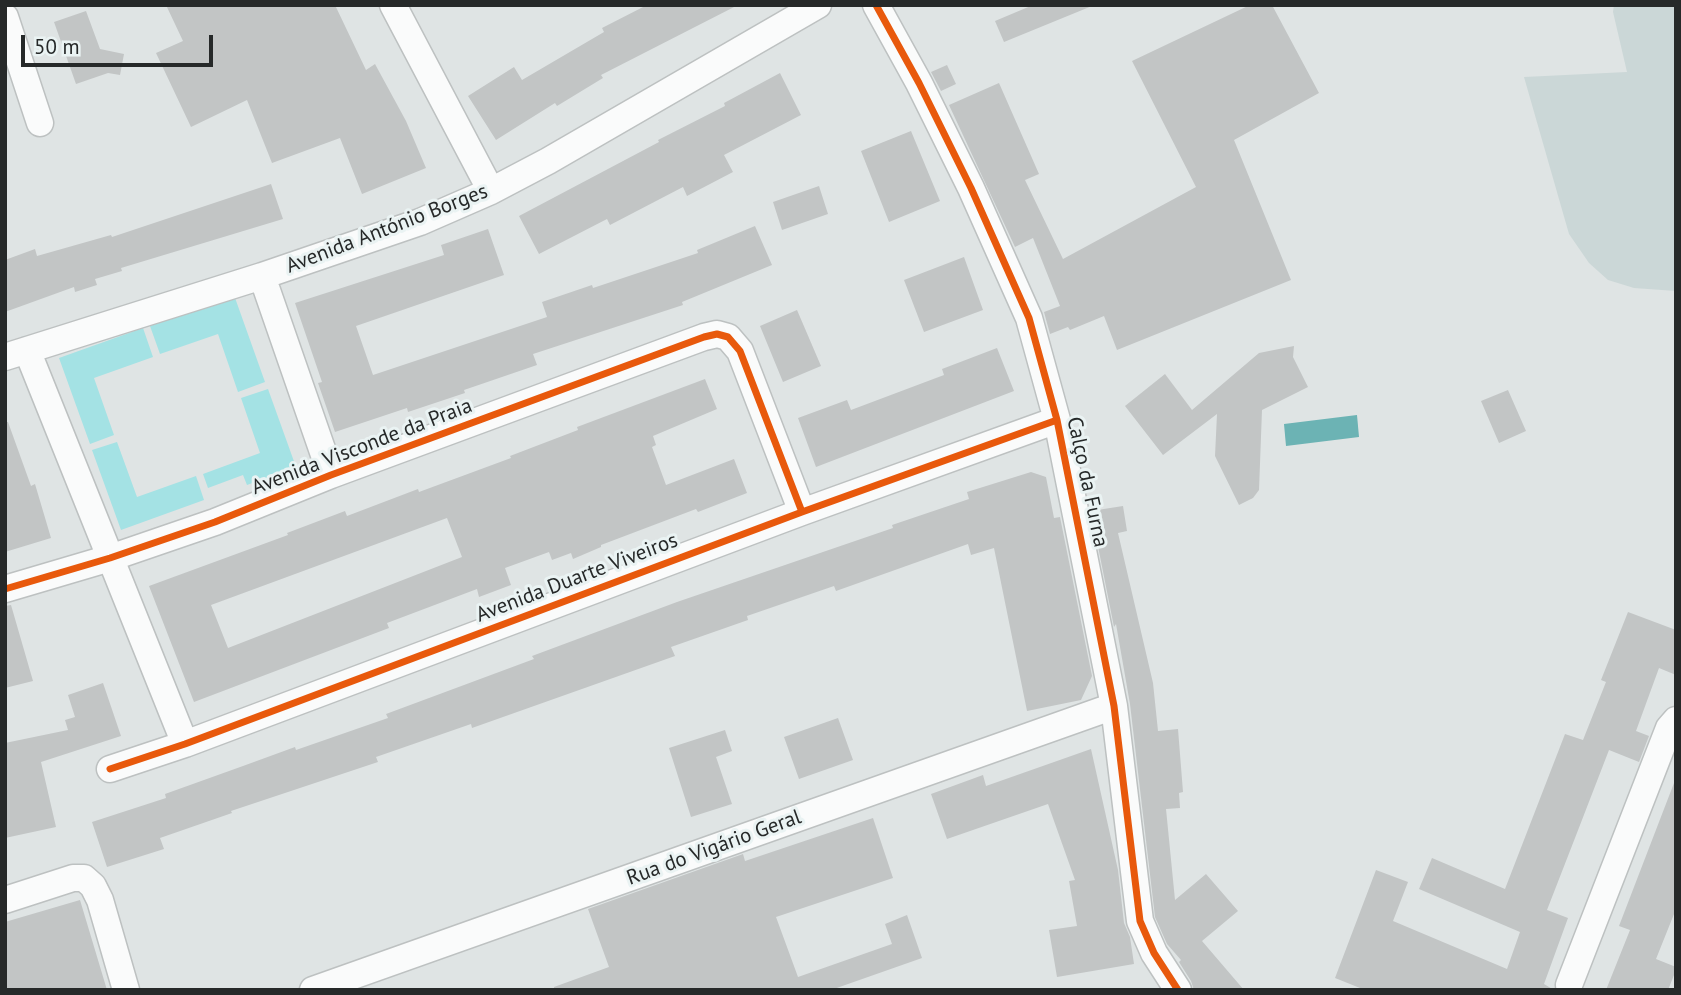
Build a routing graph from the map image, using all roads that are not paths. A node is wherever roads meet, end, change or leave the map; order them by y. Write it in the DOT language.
graph roads {
  1 [pos="393,5"];
  2 [pos="818,5"];
  3 [pos="876,5"];
  4 [pos="5,17"];
  5 [pos="40,123"];
  6 [pos="491,191"];
  7 [pos="262,276"];
  8 [pos="16,354"];
  9 [pos="1057,420"];
  10 [pos="331,475"];
  11 [pos="802,512"];
  12 [pos="110,558"];
  13 [pos="5,589"];
  14 [pos="1114,706"];
  15 [pos="1676,720"];
  16 [pos="185,744"];
  17 [pos="110,769"];
  18 [pos="5,900"];
  19 [pos="1569,985"];
  20 [pos="126,990"];
  21 [pos="313,990"];
  22 [pos="1178,990"];
  1 -- 6 [label="street"];
  2 -- 6 [label="street, Avenida António Borges"];
  3 -- 9 [label="street, Calço da Furna"];
  4 -- 5 [label="street"];
  6 -- 7 [label="street, Avenida António Borges"];
  7 -- 8 [label="street, Avenida António Borges"];
  7 -- 10 [label="street"];
  8 -- 12 [label="street"];
  9 -- 11 [label="street, Avenida Duarte Viveiros"];
  9 -- 14 [label="street, Calço da Furna"];
  10 -- 11 [label="street, Avenida Visconde da Praia"];
  10 -- 12 [label="street, Avenida Visconde da Praia"];
  11 -- 16 [label="street, Avenida Duarte Viveiros"];
  12 -- 13 [label="street, Avenida Visconde da Praia"];
  12 -- 16 [label="street"];
  14 -- 21 [label="street, Rua do Vigário Geral"];
  14 -- 22 [label="street, Calço da Furna"];
  15 -- 19 [label="street"];
  16 -- 17 [label="street, Avenida Duarte Viveiros"];
  18 -- 20 [label="street"];
}
